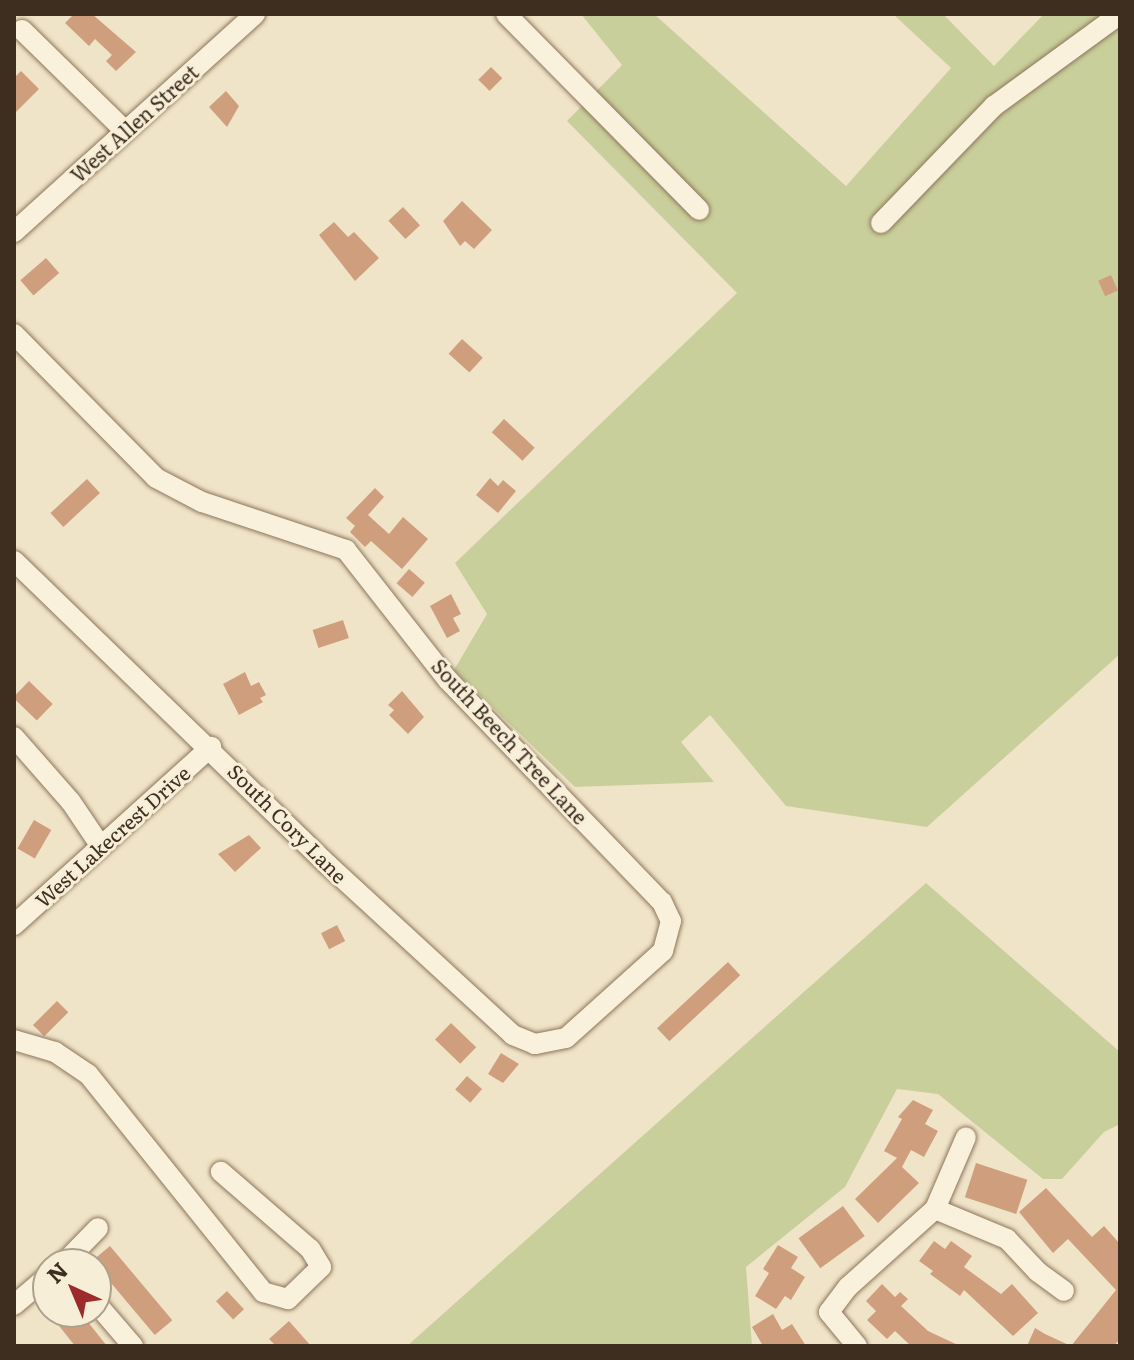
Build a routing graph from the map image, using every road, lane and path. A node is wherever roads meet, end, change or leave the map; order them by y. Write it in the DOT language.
graph roads {
  1 [pos="255,14"];
  2 [pos="506,14"];
  3 [pos="1120,14"];
  4 [pos="17,30"];
  5 [pos="125,131"];
  6 [pos="699,210"];
  7 [pos="881,223"];
  8 [pos="14,232"];
  9 [pos="14,334"];
  10 [pos="14,561"];
  11 [pos="14,737"];
  12 [pos="211,747"];
  13 [pos="100,845"];
  14 [pos="14,925"];
  15 [pos="577,1030"];
  16 [pos="14,1040"];
  17 [pos="966,1137"];
  18 [pos="221,1172"];
  19 [pos="935,1209"];
  20 [pos="98,1228"];
  21 [pos="79,1248"];
  22 [pos="32,1290"];
  23 [pos="1064,1291"];
  24 [pos="14,1305"];
  25 [pos="112,1322"];
  26 [pos="133,1346"];
  27 [pos="857,1346"];
  1 -- 5 [label="street, West Allen Street"];
  2 -- 6 [label="street"];
  3 -- 7 [label="street"];
  4 -- 5 [label="street"];
  5 -- 8 [label="street, West Allen Street"];
  9 -- 15 [label="street, South Beech Tree Lane"];
  10 -- 12 [label="street, South Cory Lane"];
  11 -- 13 [label="street"];
  12 -- 13 [label="street, West Lakecrest Drive"];
  12 -- 15 [label="street, South Cory Lane"];
  13 -- 14 [label="street, West Lakecrest Drive"];
  16 -- 18 [label="street"];
  17 -- 19 [label="street"];
  19 -- 23 [label="street"];
  19 -- 27 [label="street"];
  20 -- 21 [label="street"];
  22 -- 24 [label="street"];
  25 -- 26 [label="street"];
}
